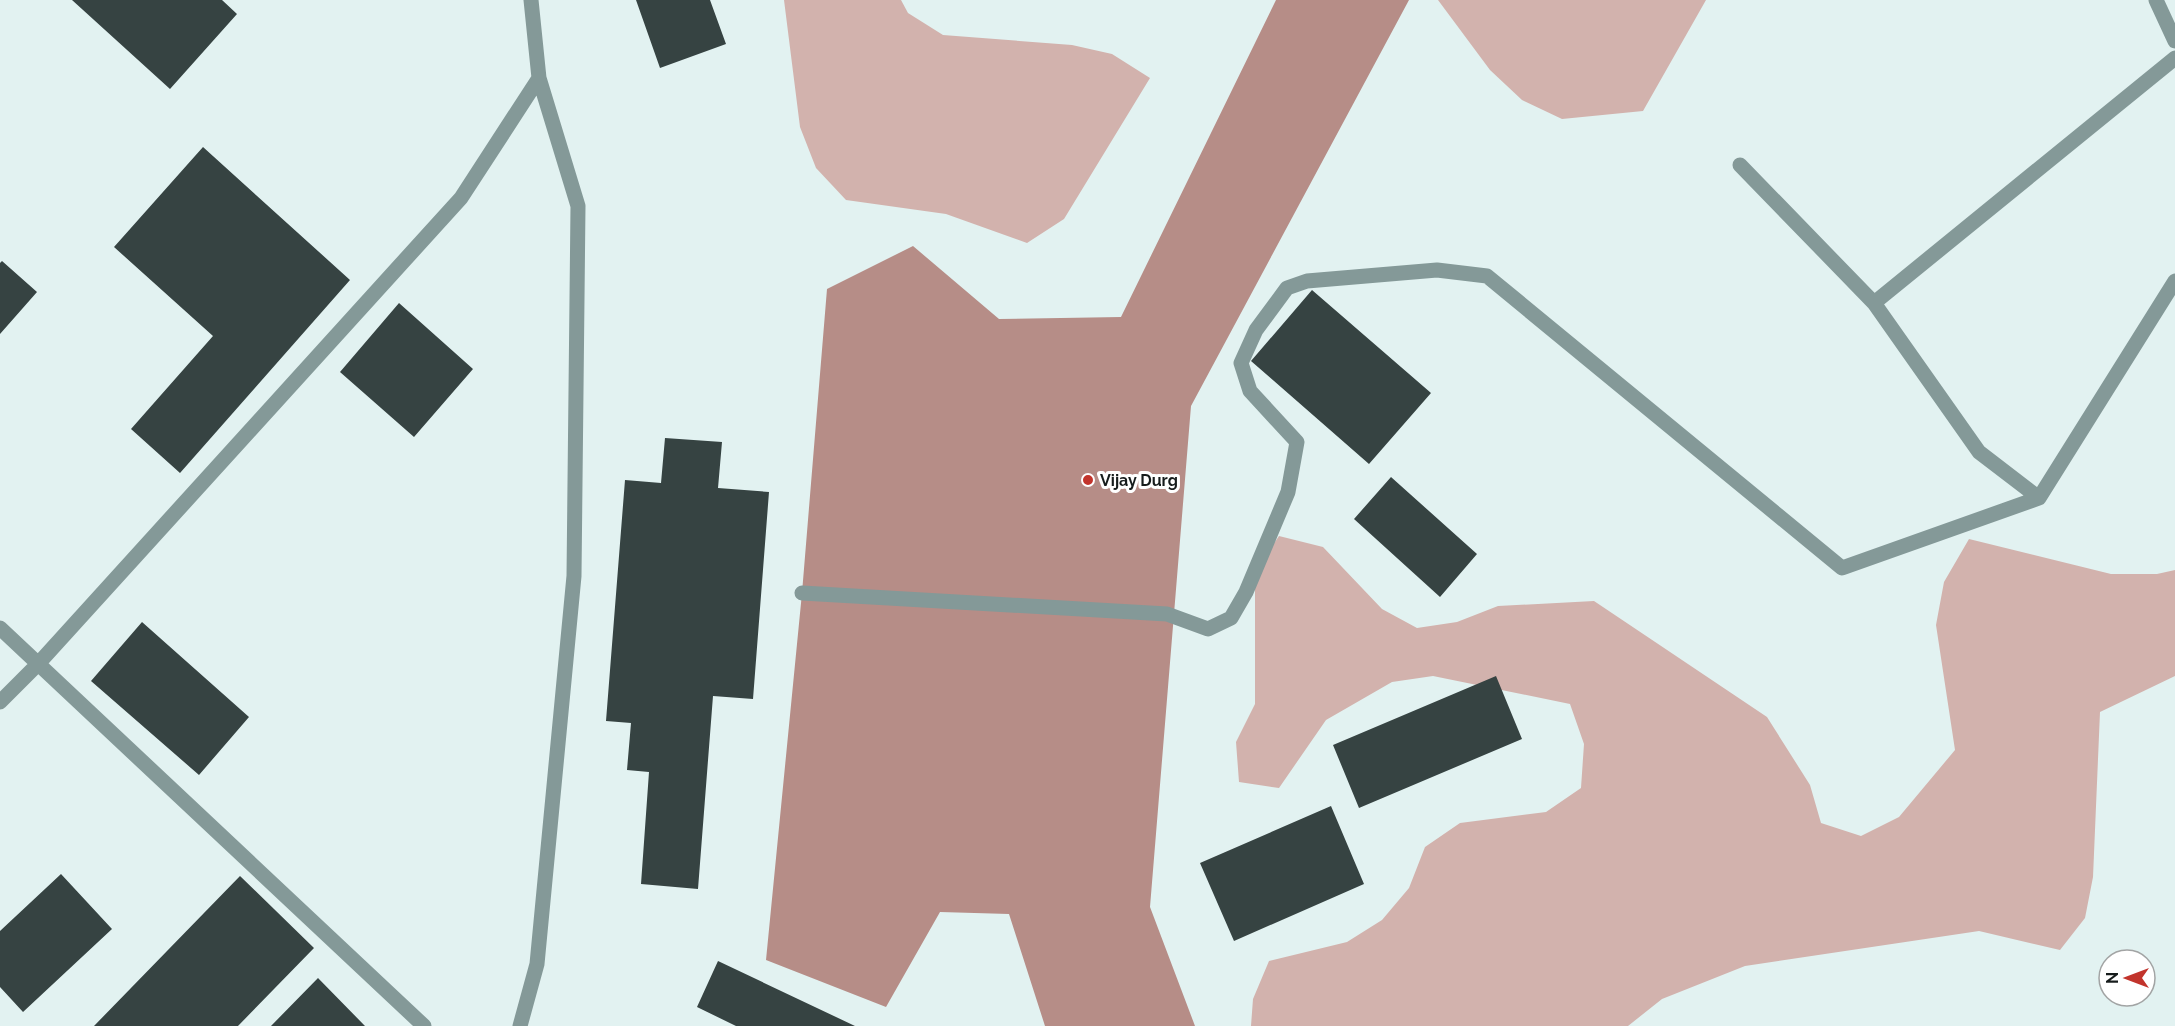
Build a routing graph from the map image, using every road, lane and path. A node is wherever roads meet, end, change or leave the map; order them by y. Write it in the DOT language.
graph roads {
  1 [pos="531,0"];
  2 [pos="2156,0"];
  3 [pos="2175,41"];
  4 [pos="2175,58"];
  5 [pos="539,78"];
  6 [pos="1740,165"];
  7 [pos="2175,281"];
  8 [pos="1874,303"];
  9 [pos="2038,498"];
  10 [pos="802,593"];
  11 [pos="0,628"];
  12 [pos="38,664"];
  13 [pos="0,702"];
  14 [pos="424,1026"];
  15 [pos="520,1026"];
  1 -- 5 [label="lane"];
  2 -- 3 [label="lane"];
  4 -- 8 [label="lane"];
  5 -- 12 [label="lane"];
  5 -- 15 [label="lane"];
  6 -- 8 [label="lane"];
  7 -- 9 [label="lane"];
  8 -- 9 [label="lane"];
  9 -- 10 [label="lane"];
  11 -- 12 [label="lane"];
  12 -- 13 [label="lane"];
  12 -- 14 [label="lane"];
}
